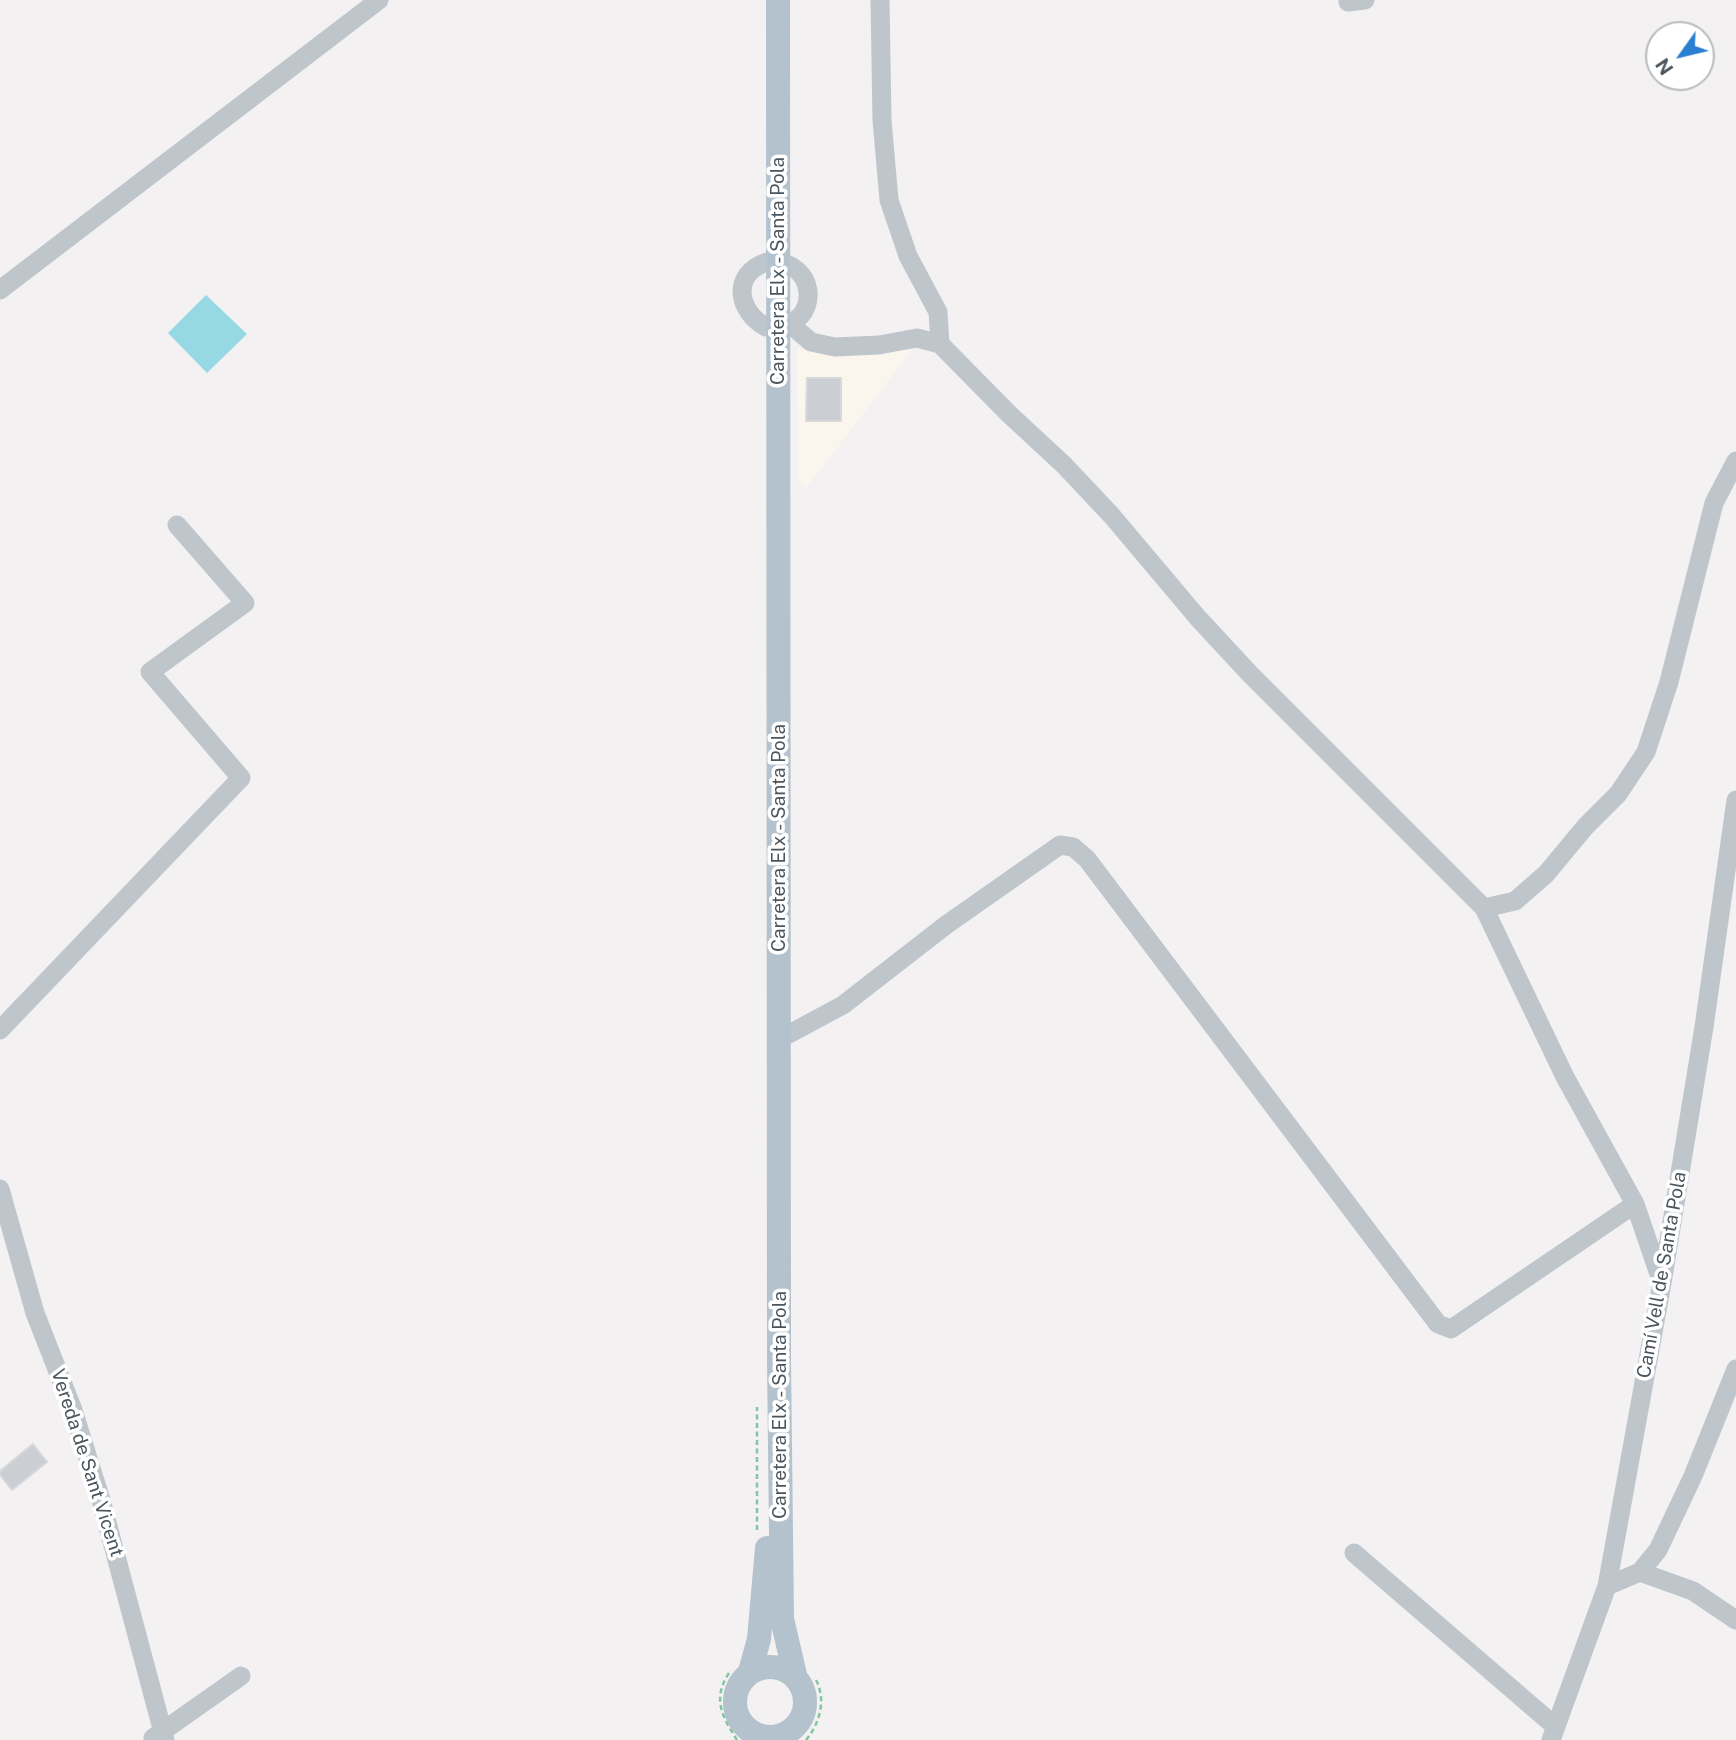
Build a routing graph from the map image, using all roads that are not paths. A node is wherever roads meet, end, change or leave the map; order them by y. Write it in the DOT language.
graph roads {
  1 [pos="379,0"];
  2 [pos="769,0"];
  3 [pos="778,0"];
  4 [pos="880,0"];
  5 [pos="773,262"];
  6 [pos="0,290"];
  7 [pos="778,326"];
  8 [pos="940,344"];
  9 [pos="1736,461"];
  10 [pos="177,526"];
  11 [pos="1736,800"];
  12 [pos="1484,908"];
  13 [pos="0,1030"];
  14 [pos="779,1035"];
  15 [pos="0,1189"];
  16 [pos="1635,1204"];
  17 [pos="1662,1283"];
  18 [pos="1736,1369"];
  19 [pos="1354,1553"];
  20 [pos="1640,1572"];
  21 [pos="1607,1586"];
  22 [pos="1736,1620"];
  23 [pos="750,1672"];
  24 [pos="795,1675"];
  25 [pos="241,1676"];
  26 [pos="1553,1734"];
  27 [pos="749,1735"];
  28 [pos="159,1737"];
  29 [pos="785,1737"];
  1 -- 6 [label="street"];
  2 -- 5 [label="main road, Carretera Elx - Santa Pola"];
  3 -- 5 [label="main road, Carretera Elx - Santa Pola"];
  4 -- 8 [label="street"];
  5 -- 7 [label="main road, Carretera Elx - Santa Pola"];
  5 -- 7 [label="street"];
  7 -- 8 [label="street"];
  7 -- 14 [label="main road, Carretera Elx - Santa Pola"];
  7 -- 23 [label="main road, Carretera Elx - Santa Pola"];
  8 -- 12 [label="street"];
  9 -- 12 [label="street"];
  10 -- 13 [label="street"];
  11 -- 17 [label="street, Camí Vell de Santa Pola"];
  12 -- 16 [label="street"];
  14 -- 16 [label="street"];
  14 -- 24 [label="main road, Carretera Elx - Santa Pola"];
  15 -- 28 [label="street, Vereda de Sant Vicent"];
  16 -- 17 [label="street"];
  17 -- 21 [label="street, Camí Vell de Santa Pola"];
  18 -- 20 [label="street"];
  19 -- 26 [label="street"];
  20 -- 21 [label="street"];
  20 -- 22 [label="street"];
  21 -- 26 [label="street, Camí Vell de Santa Pola"];
  23 -- 24 [label="main road"];
  23 -- 27 [label="main road"];
  24 -- 29 [label="main road"];
  25 -- 28 [label="street"];
  27 -- 29 [label="main road"];
}
